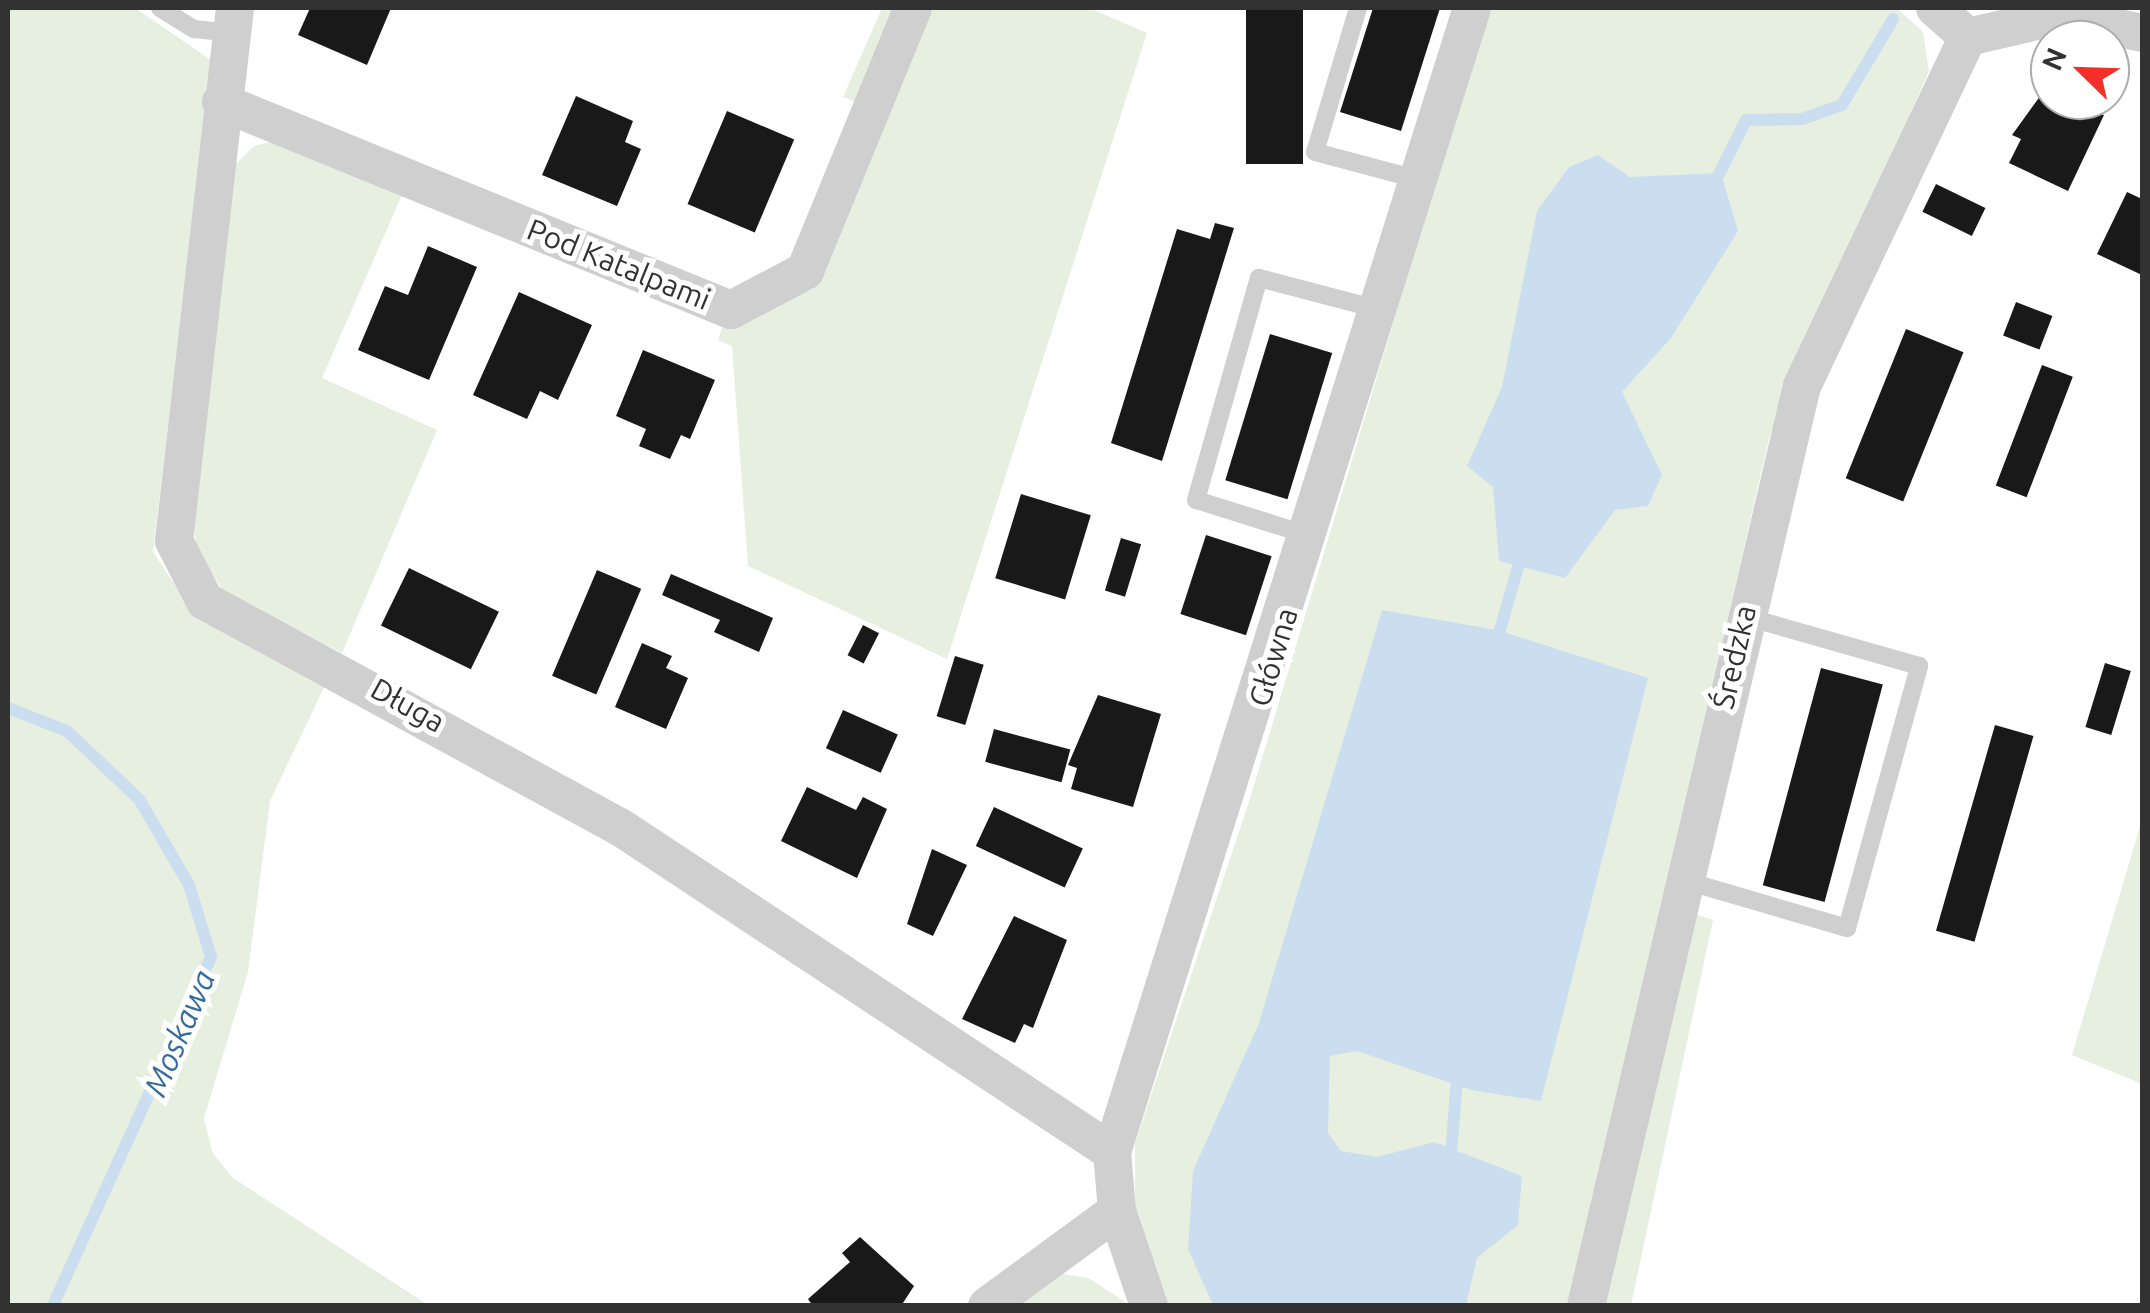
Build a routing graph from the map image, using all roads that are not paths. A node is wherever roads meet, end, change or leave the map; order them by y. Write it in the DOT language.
graph roads {
  1 [pos="160,8"];
  2 [pos="913,8"];
  3 [pos="1358,8"];
  4 [pos="1472,8"];
  5 [pos="1934,8"];
  6 [pos="232,20"];
  7 [pos="2142,33"];
  8 [pos="1968,37"];
  9 [pos="221,102"];
  10 [pos="1420,180"];
  11 [pos="1377,309"];
  12 [pos="1310,536"];
  13 [pos="1744,616"];
  14 [pos="1680,879"];
  15 [pos="1112,1152"];
  16 [pos="1117,1211"];
  17 [pos="987,1306"];
  18 [pos="1149,1306"];
  19 [pos="1586,1306"];
  1 -- 6 [label="lane"];
  2 -- 9 [label="street, Pod Katalpami"];
  3 -- 10 [label="lane"];
  4 -- 10 [label="street, Główna"];
  5 -- 8 [label="street"];
  6 -- 9 [label="street, Długa"];
  7 -- 8 [label="street"];
  8 -- 13 [label="street, Średzka"];
  9 -- 15 [label="street, Długa"];
  10 -- 11 [label="street, Główna"];
  11 -- 12 [label="street, Główna"];
  11 -- 12 [label="lane"];
  12 -- 15 [label="street, Główna"];
  13 -- 14 [label="street, Średzka"];
  13 -- 14 [label="lane"];
  14 -- 19 [label="street, Średzka"];
  15 -- 16 [label="street, Główna"];
  16 -- 17 [label="street"];
  16 -- 18 [label="street, Główna"];
}
